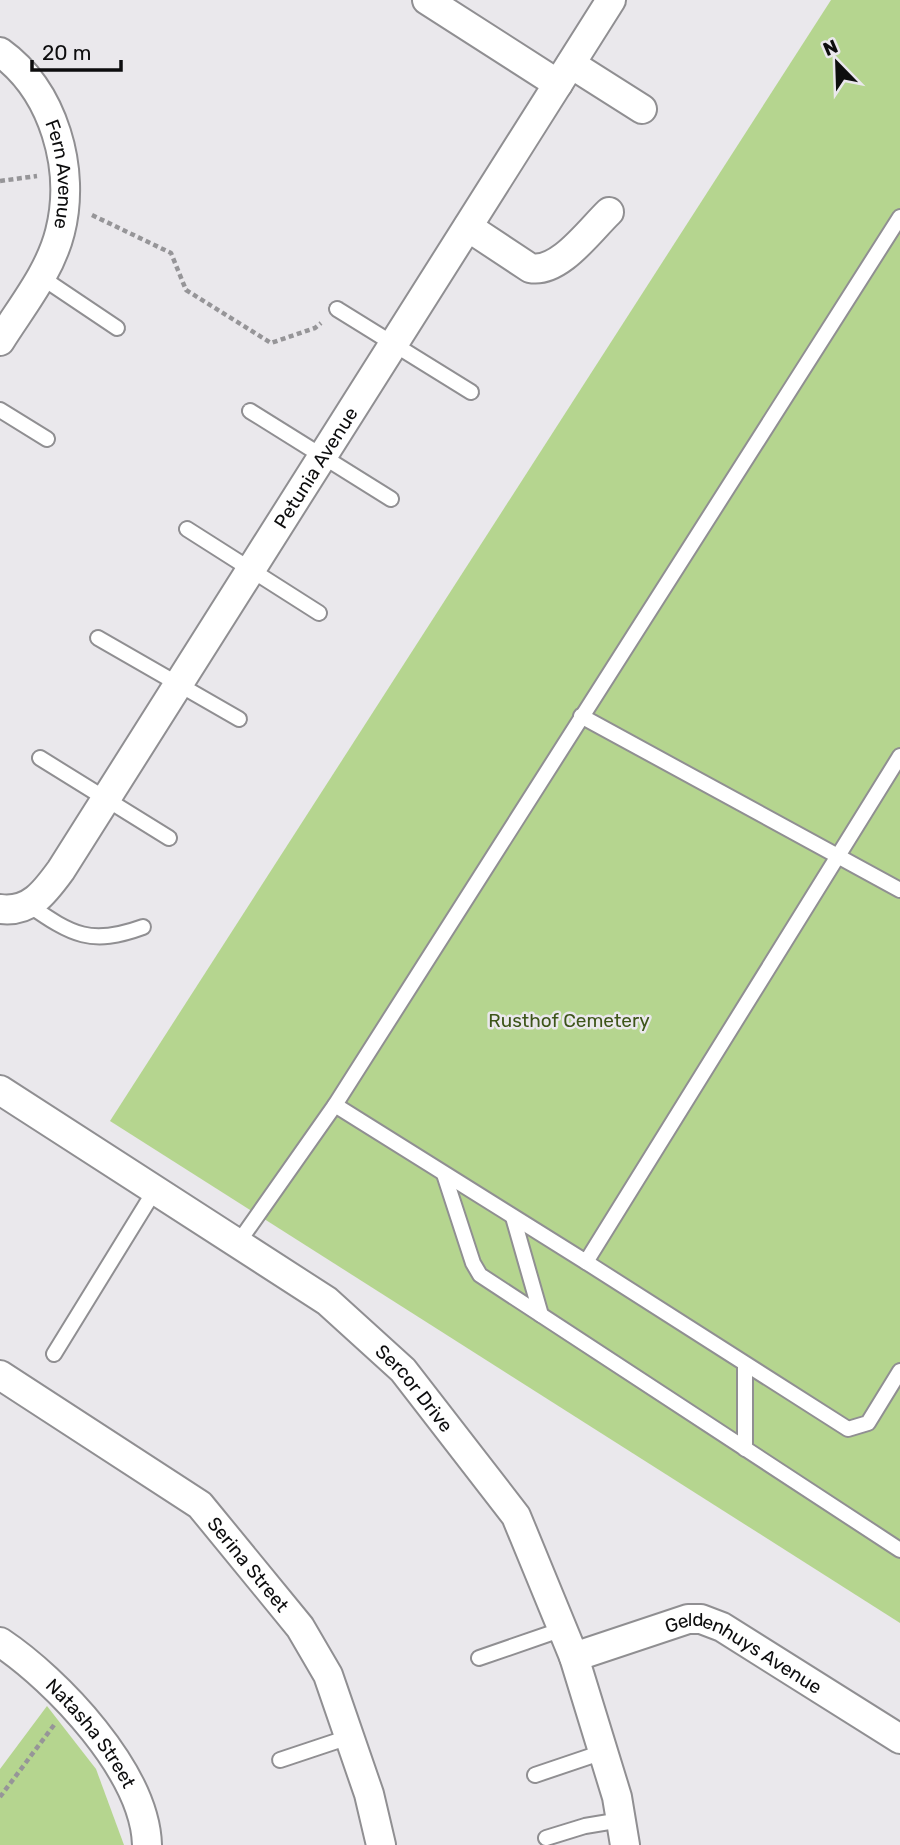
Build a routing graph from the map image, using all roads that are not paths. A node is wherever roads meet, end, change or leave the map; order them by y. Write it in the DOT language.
graph roads {
  1 [pos="427,0"];
  2 [pos="611,0"];
  3 [pos="0,52"];
  4 [pos="564,74"];
  5 [pos="642,109"];
  6 [pos="609,212"];
  7 [pos="900,217"];
  8 [pos="468,227"];
  9 [pos="41,277"];
  10 [pos="337,309"];
  11 [pos="117,328"];
  12 [pos="0,341"];
  13 [pos="394,344"];
  14 [pos="471,392"];
  15 [pos="0,410"];
  16 [pos="250,411"];
  17 [pos="47,439"];
  18 [pos="323,457"];
  19 [pos="391,499"];
  20 [pos="187,530"];
  21 [pos="251,570"];
  22 [pos="319,613"];
  23 [pos="98,638"];
  24 [pos="179,684"];
  25 [pos="581,716"];
  26 [pos="239,719"];
  27 [pos="900,757"];
  28 [pos="40,758"];
  29 [pos="106,799"];
  30 [pos="169,838"];
  31 [pos="839,855"];
  32 [pos="900,890"];
  33 [pos="10,912"];
  34 [pos="143,927"];
  35 [pos="0,1090"];
  36 [pos="334,1105"];
  37 [pos="444,1174"];
  38 [pos="155,1190"];
  39 [pos="513,1217"];
  40 [pos="238,1243"];
  41 [pos="586,1262"];
  42 [pos="541,1315"];
  43 [pos="54,1353"];
  44 [pos="746,1365"];
  45 [pos="900,1371"];
  46 [pos="0,1375"];
  47 [pos="745,1448"];
  48 [pos="900,1550"];
  49 [pos="563,1629"];
  50 [pos="0,1643"];
  51 [pos="574,1657"];
  52 [pos="479,1658"];
  53 [pos="349,1737"];
  54 [pos="900,1739"];
  55 [pos="603,1752"];
  56 [pos="280,1760"];
  57 [pos="535,1775"];
  58 [pos="623,1833"];
  59 [pos="546,1838"];
  60 [pos="147,1845"];
  61 [pos="381,1845"];
  1 -- 4 [label="street"];
  2 -- 4 [label="street, Petunia Avenue"];
  3 -- 9 [label="street, Fern Avenue"];
  4 -- 5 [label="street"];
  4 -- 8 [label="street, Petunia Avenue"];
  6 -- 8 [label="street"];
  7 -- 25 [label="lane"];
  8 -- 13 [label="street, Petunia Avenue"];
  9 -- 11 [label="lane"];
  9 -- 12 [label="street, Fern Avenue"];
  10 -- 13 [label="lane"];
  13 -- 14 [label="lane"];
  13 -- 18 [label="street, Petunia Avenue"];
  15 -- 17 [label="lane"];
  16 -- 18 [label="lane"];
  18 -- 19 [label="lane"];
  18 -- 21 [label="street, Petunia Avenue"];
  20 -- 21 [label="lane"];
  21 -- 22 [label="lane"];
  21 -- 24 [label="street, Petunia Avenue"];
  23 -- 24 [label="lane"];
  24 -- 26 [label="lane"];
  24 -- 29 [label="street, Petunia Avenue"];
  25 -- 31 [label="lane"];
  25 -- 36 [label="lane"];
  27 -- 31 [label="lane"];
  28 -- 29 [label="lane"];
  29 -- 30 [label="lane"];
  29 -- 33 [label="street, Petunia Avenue"];
  31 -- 32 [label="lane"];
  31 -- 41 [label="lane"];
  33 -- 34 [label="lane"];
  35 -- 38 [label="street, Sercor Drive"];
  36 -- 37 [label="lane"];
  36 -- 40 [label="lane"];
  37 -- 39 [label="lane"];
  37 -- 42 [label="lane"];
  38 -- 40 [label="street, Sercor Drive"];
  38 -- 43 [label="lane"];
  39 -- 41 [label="lane"];
  39 -- 42 [label="lane"];
  40 -- 49 [label="street, Sercor Drive"];
  41 -- 44 [label="lane"];
  42 -- 47 [label="lane"];
  44 -- 45 [label="lane"];
  44 -- 47 [label="lane"];
  46 -- 53 [label="street, Serina Street"];
  47 -- 48 [label="lane"];
  49 -- 51 [label="street, Sercor Drive"];
  49 -- 52 [label="lane"];
  50 -- 60 [label="street, Natasha Street"];
  51 -- 54 [label="street, Geldenhuys Avenue"];
  51 -- 55 [label="street, Sercor Drive"];
  53 -- 56 [label="lane"];
  53 -- 61 [label="street, Serina Street"];
  55 -- 57 [label="lane"];
  55 -- 58 [label="street, Sercor Drive"];
  58 -- 59 [label="lane"];
}
